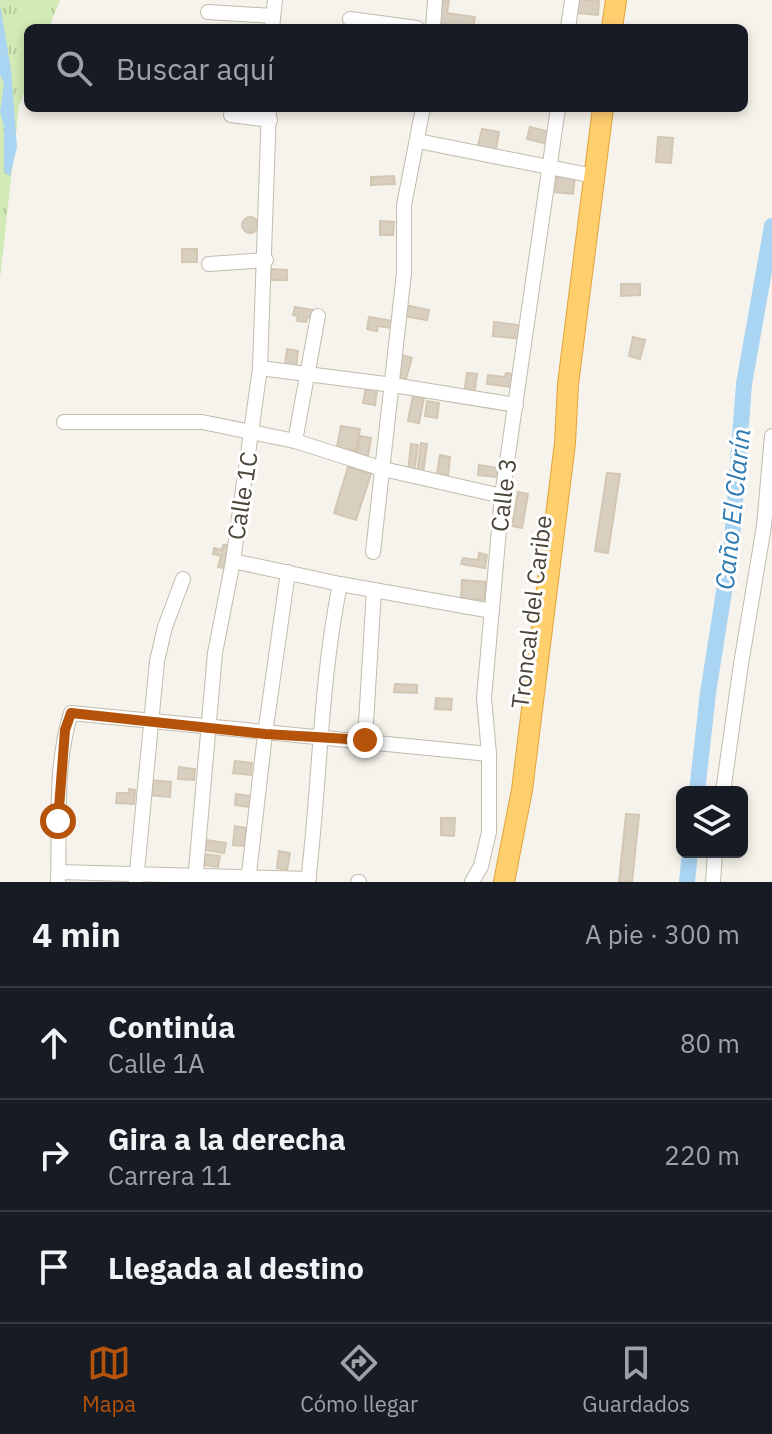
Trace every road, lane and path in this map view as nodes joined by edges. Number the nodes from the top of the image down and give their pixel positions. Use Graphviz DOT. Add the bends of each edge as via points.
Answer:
graph roads {
  1 [pos="275,0"];
  2 [pos="435,0"];
  3 [pos="572,0"];
  4 [pos="616,0"];
  5 [pos="208,12"];
  6 [pos="350,19"];
  7 [pos="273,22"];
  8 [pos="387,24"];
  9 [pos="433,24"];
  10 [pos="569,24"];
  11 [pos="613,24"];
  12 [pos="422,112"];
  13 [pos="558,112"];
  14 [pos="602,112"];
  15 [pos="270,114"];
  16 [pos="231,115"];
  17 [pos="418,141"];
  18 [pos="552,166"];
  19 [pos="594,176"];
  20 [pos="266,260"];
  21 [pos="209,264"];
  22 [pos="318,316"];
  23 [pos="260,368"];
  24 [pos="308,375"];
  25 [pos="393,385"];
  26 [pos="516,405"];
  27 [pos="64,422"];
  28 [pos="252,433"];
  29 [pos="772,436"];
  30 [pos="295,441"];
  31 [pos="383,469"];
  32 [pos="502,496"];
  33 [pos="373,552"];
  34 [pos="233,561"];
  35 [pos="288,572"];
  36 [pos="183,579"];
  37 [pos="340,584"];
  38 [pos="374,590"];
  39 [pos="492,611"];
  40 [pos="150,722"];
  41 [pos="207,728"];
  42 [pos="265,734"];
  43 [pos="319,738"];
  44 [pos="365,740"];
  45 [pos="489,754"];
  46 [pos="724,786"];
  47 [pos="715,858"];
  48 [pos="58,877"];
  49 [pos="137,877"];
  50 [pos="196,878"];
  51 [pos="249,879"];
  52 [pos="308,880"];
  53 [pos="472,882"];
  54 [pos="504,882"];
  55 [pos="713,882"];
  1 -- 7 [label="street"];
  2 -- 9 [label="street"];
  3 -- 10 [label="street"];
  4 -- 11 [label="highway"];
  5 -- 7 [label="street"];
  6 -- 8 [label="street"];
  12 -- 17 [label="street"];
  13 -- 18 [label="street, Calle 3"];
  14 -- 19 [label="highway, Troncal del Caribe"];
  15 -- 16 [label="street"];
  15 -- 20 [label="street, Calle 1C"];
  17 -- 18 [label="street"];
  17 -- 25 [label="street" via="404,205 404,273"];
  18 -- 19 [label="street"];
  18 -- 26 [label="street, Calle 3"];
  19 -- 54 [label="highway, Troncal del Caribe" via="568,384 551,457"];
  20 -- 21 [label="street"];
  20 -- 23 [label="street, Calle 1C"];
  22 -- 24 [label="street"];
  23 -- 24 [label="street"];
  23 -- 28 [label="street, Calle 1C"];
  24 -- 25 [label="street"];
  24 -- 30 [label="street"];
  25 -- 26 [label="street"];
  25 -- 31 [label="street"];
  26 -- 32 [label="street, Calle 3"];
  27 -- 28 [label="street" via="193,421"];
  28 -- 30 [label="street"];
  28 -- 34 [label="street, Calle 1C"];
  29 -- 46 [label="street" via="764,526"];
  30 -- 31 [label="street"];
  31 -- 32 [label="street"];
  31 -- 33 [label="street"];
  32 -- 39 [label="street, Calle 3"];
  34 -- 35 [label="street"];
  34 -- 41 [label="street, Calle 1C"];
  35 -- 37 [label="street"];
  35 -- 42 [label="street"];
  36 -- 40 [label="street" via="157,661"];
  37 -- 38 [label="street"];
  37 -- 43 [label="street"];
  38 -- 39 [label="street"];
  38 -- 44 [label="street"];
  39 -- 45 [label="street, Calle 3" via="484,698"];
  40 -- 41 [label="street"];
  40 -- 48 [label="street" via="71,713 59,792"];
  40 -- 49 [label="street"];
  41 -- 42 [label="street"];
  41 -- 50 [label="street, Calle 1C"];
  42 -- 43 [label="street"];
  42 -- 51 [label="street"];
  43 -- 44 [label="street"];
  43 -- 52 [label="street"];
  44 -- 45 [label="street"];
  45 -- 53 [label="street, Calle 3" via="489,832"];
  47 -- 55 [label="street"];
  48 -- 49 [label="street"];
  49 -- 50 [label="street"];
  50 -- 51 [label="street"];
  51 -- 52 [label="street"];
}
